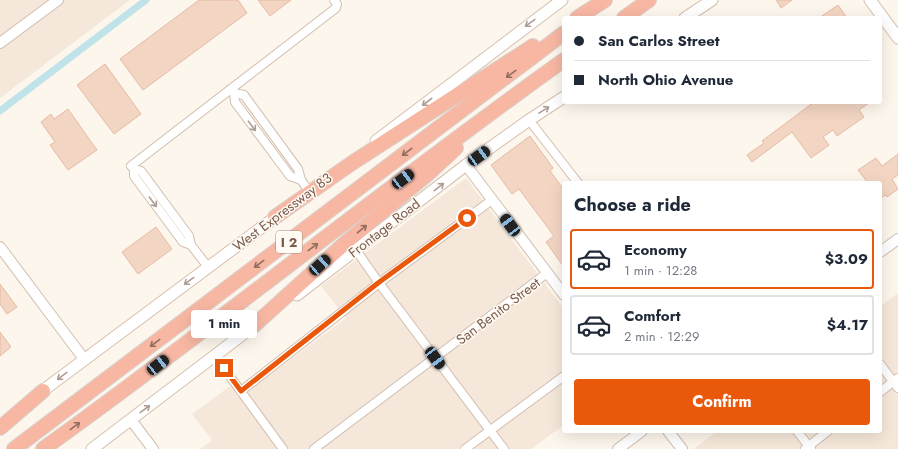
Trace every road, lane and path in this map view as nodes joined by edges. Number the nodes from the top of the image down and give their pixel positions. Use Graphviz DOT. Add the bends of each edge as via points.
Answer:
graph roads {
  1 [pos="58,0"];
  2 [pos="334,0"];
  3 [pos="562,0"];
  4 [pos="605,0"];
  5 [pos="612,0"];
  6 [pos="649,0"];
  7 [pos="712,0"];
  8 [pos="870,0"];
  9 [pos="580,16"];
  10 [pos="588,16"];
  11 [pos="627,16"];
  12 [pos="688,16"];
  13 [pos="882,16"];
  14 [pos="882,16"];
  15 [pos="562,27"];
  16 [pos="562,35"];
  17 [pos="898,38"];
  18 [pos="0,43"];
  19 [pos="562,61"];
  20 [pos="233,91"];
  21 [pos="515,95"];
  22 [pos="562,98"];
  23 [pos="529,120"];
  24 [pos="466,165"];
  25 [pos="576,181"];
  26 [pos="309,191"];
  27 [pos="492,200"];
  28 [pos="275,217"];
  29 [pos="898,239"];
  30 [pos="0,247"];
  31 [pos="356,250"];
  32 [pos="882,251"];
  33 [pos="208,267"];
  34 [pos="547,273"];
  35 [pos="378,283"];
  36 [pos="562,293"];
  37 [pos="249,330"];
  38 [pos="215,356"];
  39 [pos="435,358"];
  40 [pos="84,359"];
  41 [pos="882,366"];
  42 [pos="562,377"];
  43 [pos="896,383"];
  44 [pos="43,391"];
  45 [pos="241,391"];
  46 [pos="882,391"];
  47 [pos="131,420"];
  48 [pos="0,422"];
  49 [pos="0,428"];
  50 [pos="490,431"];
  51 [pos="639,433"];
  52 [pos="670,433"];
  53 [pos="798,433"];
  54 [pos="826,433"];
  55 [pos="808,448"];
  56 [pos="14,449"];
  57 [pos="43,449"];
  58 [pos="92,449"];
  59 [pos="153,449"];
  60 [pos="283,449"];
  61 [pos="314,449"];
  62 [pos="465,449"];
  63 [pos="504,449"];
  64 [pos="618,449"];
  65 [pos="682,449"];
  1 -- 18 [label="street"];
  2 -- 20 [label="street" via="336,8"];
  3 -- 26 [label="main road, West Expressway 83, one-way"];
  4 -- 9 [label="highway"];
  5 -- 10 [label="highway"];
  6 -- 11 [label="highway"];
  7 -- 12 [label="main road"];
  8 -- 14 [label="main road"];
  13 -- 17 [label="main road"];
  15 -- 28 [label="highway" via="352,163"];
  16 -- 56 [label="highway, I 2, one-way"];
  19 -- 21 [label="highway, I 2"];
  20 -- 26 [label="street" via="244,95 298,169 301,180"];
  20 -- 33 [label="street" via="131,166 141,171 189,236 191,245"];
  37 -- 21 [label="highway, one-way"];
  57 -- 21 [label="highway, I 2, one-way" via="122,393"];
  23 -- 22 [label="main road, Frontage Road, one-way"];
  23 -- 24 [label="main road, Frontage Road"];
  23 -- 25 [label="street"];
  24 -- 27 [label="street"];
  31 -- 24 [label="main road, Frontage Road, one-way"];
  26 -- 28 [label="main road, West Expressway 83"];
  27 -- 34 [label="street"];
  27 -- 35 [label="street"];
  28 -- 33 [label="main road, West Expressway 83"];
  29 -- 32 [label="street"];
  30 -- 40 [label="street"];
  31 -- 35 [label="street"];
  31 -- 37 [label="main road, Frontage Road"];
  33 -- 40 [label="main road, West Expressway 83, one-way"];
  34 -- 36 [label="street"];
  34 -- 39 [label="street, San Benito Street"];
  35 -- 39 [label="street"];
  35 -- 45 [label="street"];
  37 -- 38 [label="main road, Frontage Road"];
  38 -- 45 [label="street"];
  47 -- 38 [label="main road, Frontage Road, one-way"];
  39 -- 50 [label="street"];
  39 -- 61 [label="street, San Benito Street"];
  40 -- 44 [label="main road, West Expressway 83, one-way"];
  41 -- 43 [label="street"];
  42 -- 50 [label="street"];
  43 -- 46 [label="street"];
  44 -- 48 [label="main road, West Expressway 83"];
  44 -- 49 [label="highway"];
  45 -- 60 [label="street"];
  47 -- 58 [label="main road, Frontage Road"];
  47 -- 59 [label="street"];
  50 -- 62 [label="street"];
  50 -- 63 [label="street"];
  51 -- 64 [label="street"];
  52 -- 65 [label="street"];
  53 -- 55 [label="street"];
  54 -- 55 [label="street"];
}
